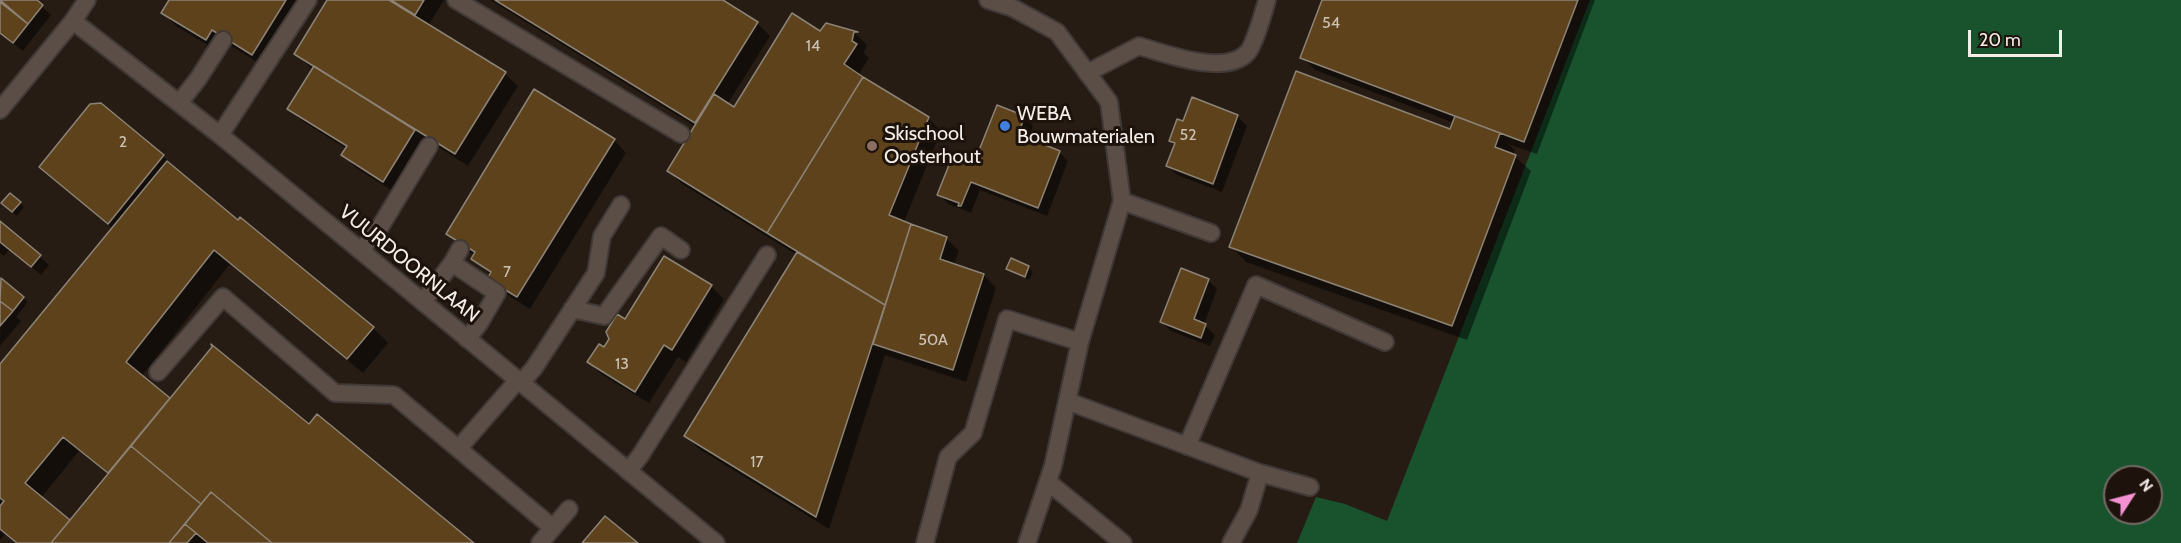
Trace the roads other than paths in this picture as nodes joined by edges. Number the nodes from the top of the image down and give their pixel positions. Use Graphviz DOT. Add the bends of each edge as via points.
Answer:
graph roads {
  1 [pos="87,0"];
  2 [pos="308,0"];
  3 [pos="456,0"];
  4 [pos="988,0"];
  5 [pos="1268,0"];
  6 [pos="73,21"];
  7 [pos="223,40"];
  8 [pos="1087,73"];
  9 [pos="179,103"];
  10 [pos="0,110"];
  11 [pos="681,134"];
  12 [pos="220,135"];
  13 [pos="429,146"];
  14 [pos="1122,201"];
  15 [pos="621,205"];
  16 [pos="1210,233"];
  17 [pos="361,250"];
  18 [pos="681,250"];
  19 [pos="767,255"];
  20 [pos="423,302"];
  21 [pos="572,309"];
  22 [pos="467,339"];
  23 [pos="1080,342"];
  24 [pos="1385,342"];
  25 [pos="158,372"];
  26 [pos="519,382"];
  27 [pos="1067,401"];
  28 [pos="1187,446"];
  29 [pos="458,449"];
  30 [pos="628,471"];
  31 [pos="1260,473"];
  32 [pos="1048,482"];
  33 [pos="1310,487"];
  34 [pos="569,509"];
  35 [pos="553,528"];
  36 [pos="540,543"];
  37 [pos="716,543"];
  38 [pos="925,543"];
  39 [pos="1027,543"];
  40 [pos="1123,543"];
  41 [pos="1232,543"];
  1 -- 6 [label="street"];
  2 -- 12 [label="street"];
  3 -- 11 [label="street"];
  4 -- 8 [label="street" via="1057,32"];
  5 -- 8 [label="street" via="1249,52 1236,60 1205,64 1139,46"];
  6 -- 9 [label="street, VUURDOORNLAAN"];
  6 -- 10 [label="street"];
  7 -- 9 [label="street"];
  8 -- 14 [label="street" via="1109,102"];
  9 -- 12 [label="street, VUURDOORNLAAN"];
  12 -- 17 [label="street, VUURDOORNLAAN"];
  13 -- 17 [label="street" via="380,227"];
  14 -- 16 [label="street"];
  14 -- 23 [label="street"];
  15 -- 21 [label="street" via="602,236 596,273"];
  17 -- 20 [label="street, VUURDOORNLAAN"];
  18 -- 21 [label="street" via="661,236 604,316"];
  19 -- 30 [label="street"];
  20 -- 22 [label="street, VUURDOORNLAAN"];
  20 -- 22 [label="street" via="456,256 497,293"];
  21 -- 26 [label="street" via="534,368"];
  22 -- 26 [label="street, VUURDOORNLAAN"];
  23 -- 27 [label="street"];
  23 -- 38 [label="street" via="1007,319 973,433 948,457"];
  24 -- 28 [label="street" via="1256,285"];
  25 -- 29 [label="street" via="223,297 335,393 394,395"];
  26 -- 29 [label="street"];
  26 -- 30 [label="street, VUURDOORNLAAN"];
  27 -- 28 [label="street"];
  27 -- 32 [label="street"];
  28 -- 31 [label="street"];
  29 -- 35 [label="street"];
  30 -- 37 [label="street, VUURDOORNLAAN"];
  31 -- 33 [label="street"];
  31 -- 41 [label="street" via="1249,510"];
  32 -- 39 [label="street"];
  32 -- 40 [label="street"];
  34 -- 35 [label="street"];
  35 -- 36 [label="street"];
}
